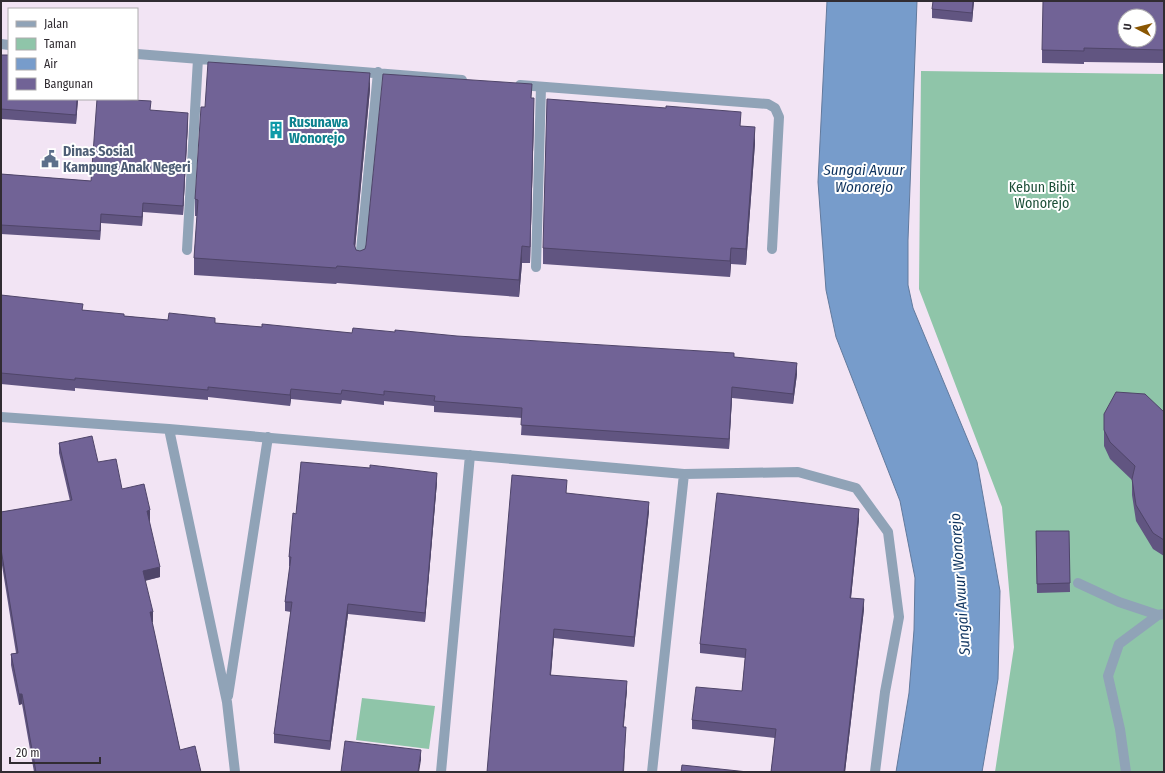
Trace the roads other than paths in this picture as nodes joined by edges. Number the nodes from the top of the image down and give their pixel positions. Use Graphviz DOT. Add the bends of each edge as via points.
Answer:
graph roads {
  1 [pos="138,54"];
  2 [pos="198,59"];
  3 [pos="378,72"];
  4 [pos="471,80"];
  5 [pos="510,84"];
  6 [pos="541,87"];
  7 [pos="772,249"];
  8 [pos="187,250"];
  9 [pos="360,261"];
  10 [pos="536,267"];
  11 [pos="1,417"];
  12 [pos="169,429"];
  13 [pos="268,438"];
  14 [pos="470,455"];
  15 [pos="684,474"];
  16 [pos="1078,583"];
  17 [pos="1161,614"];
  18 [pos="227,702"];
  19 [pos="235,772"];
  20 [pos="441,772"];
  21 [pos="652,772"];
  22 [pos="875,772"];
  23 [pos="1126,772"];
  1 -- 2 [label="street"];
  2 -- 3 [label="street"];
  2 -- 8 [label="street"];
  3 -- 4 [label="street"];
  3 -- 9 [label="street"];
  5 -- 6 [label="street"];
  6 -- 7 [label="street" via="768,104 775,108 779,117"];
  6 -- 10 [label="street"];
  11 -- 12 [label="street"];
  12 -- 13 [label="street"];
  12 -- 18 [label="street"];
  13 -- 14 [label="street"];
  13 -- 18 [label="street"];
  14 -- 15 [label="street"];
  14 -- 20 [label="street"];
  15 -- 21 [label="street"];
  15 -- 22 [label="street" via="798,472 856,488 888,532 898,617"];
  16 -- 17 [label="street" via="1119,602"];
  17 -- 23 [label="street" via="1118,644 1108,676 1120,729"];
  18 -- 19 [label="street"];
}
